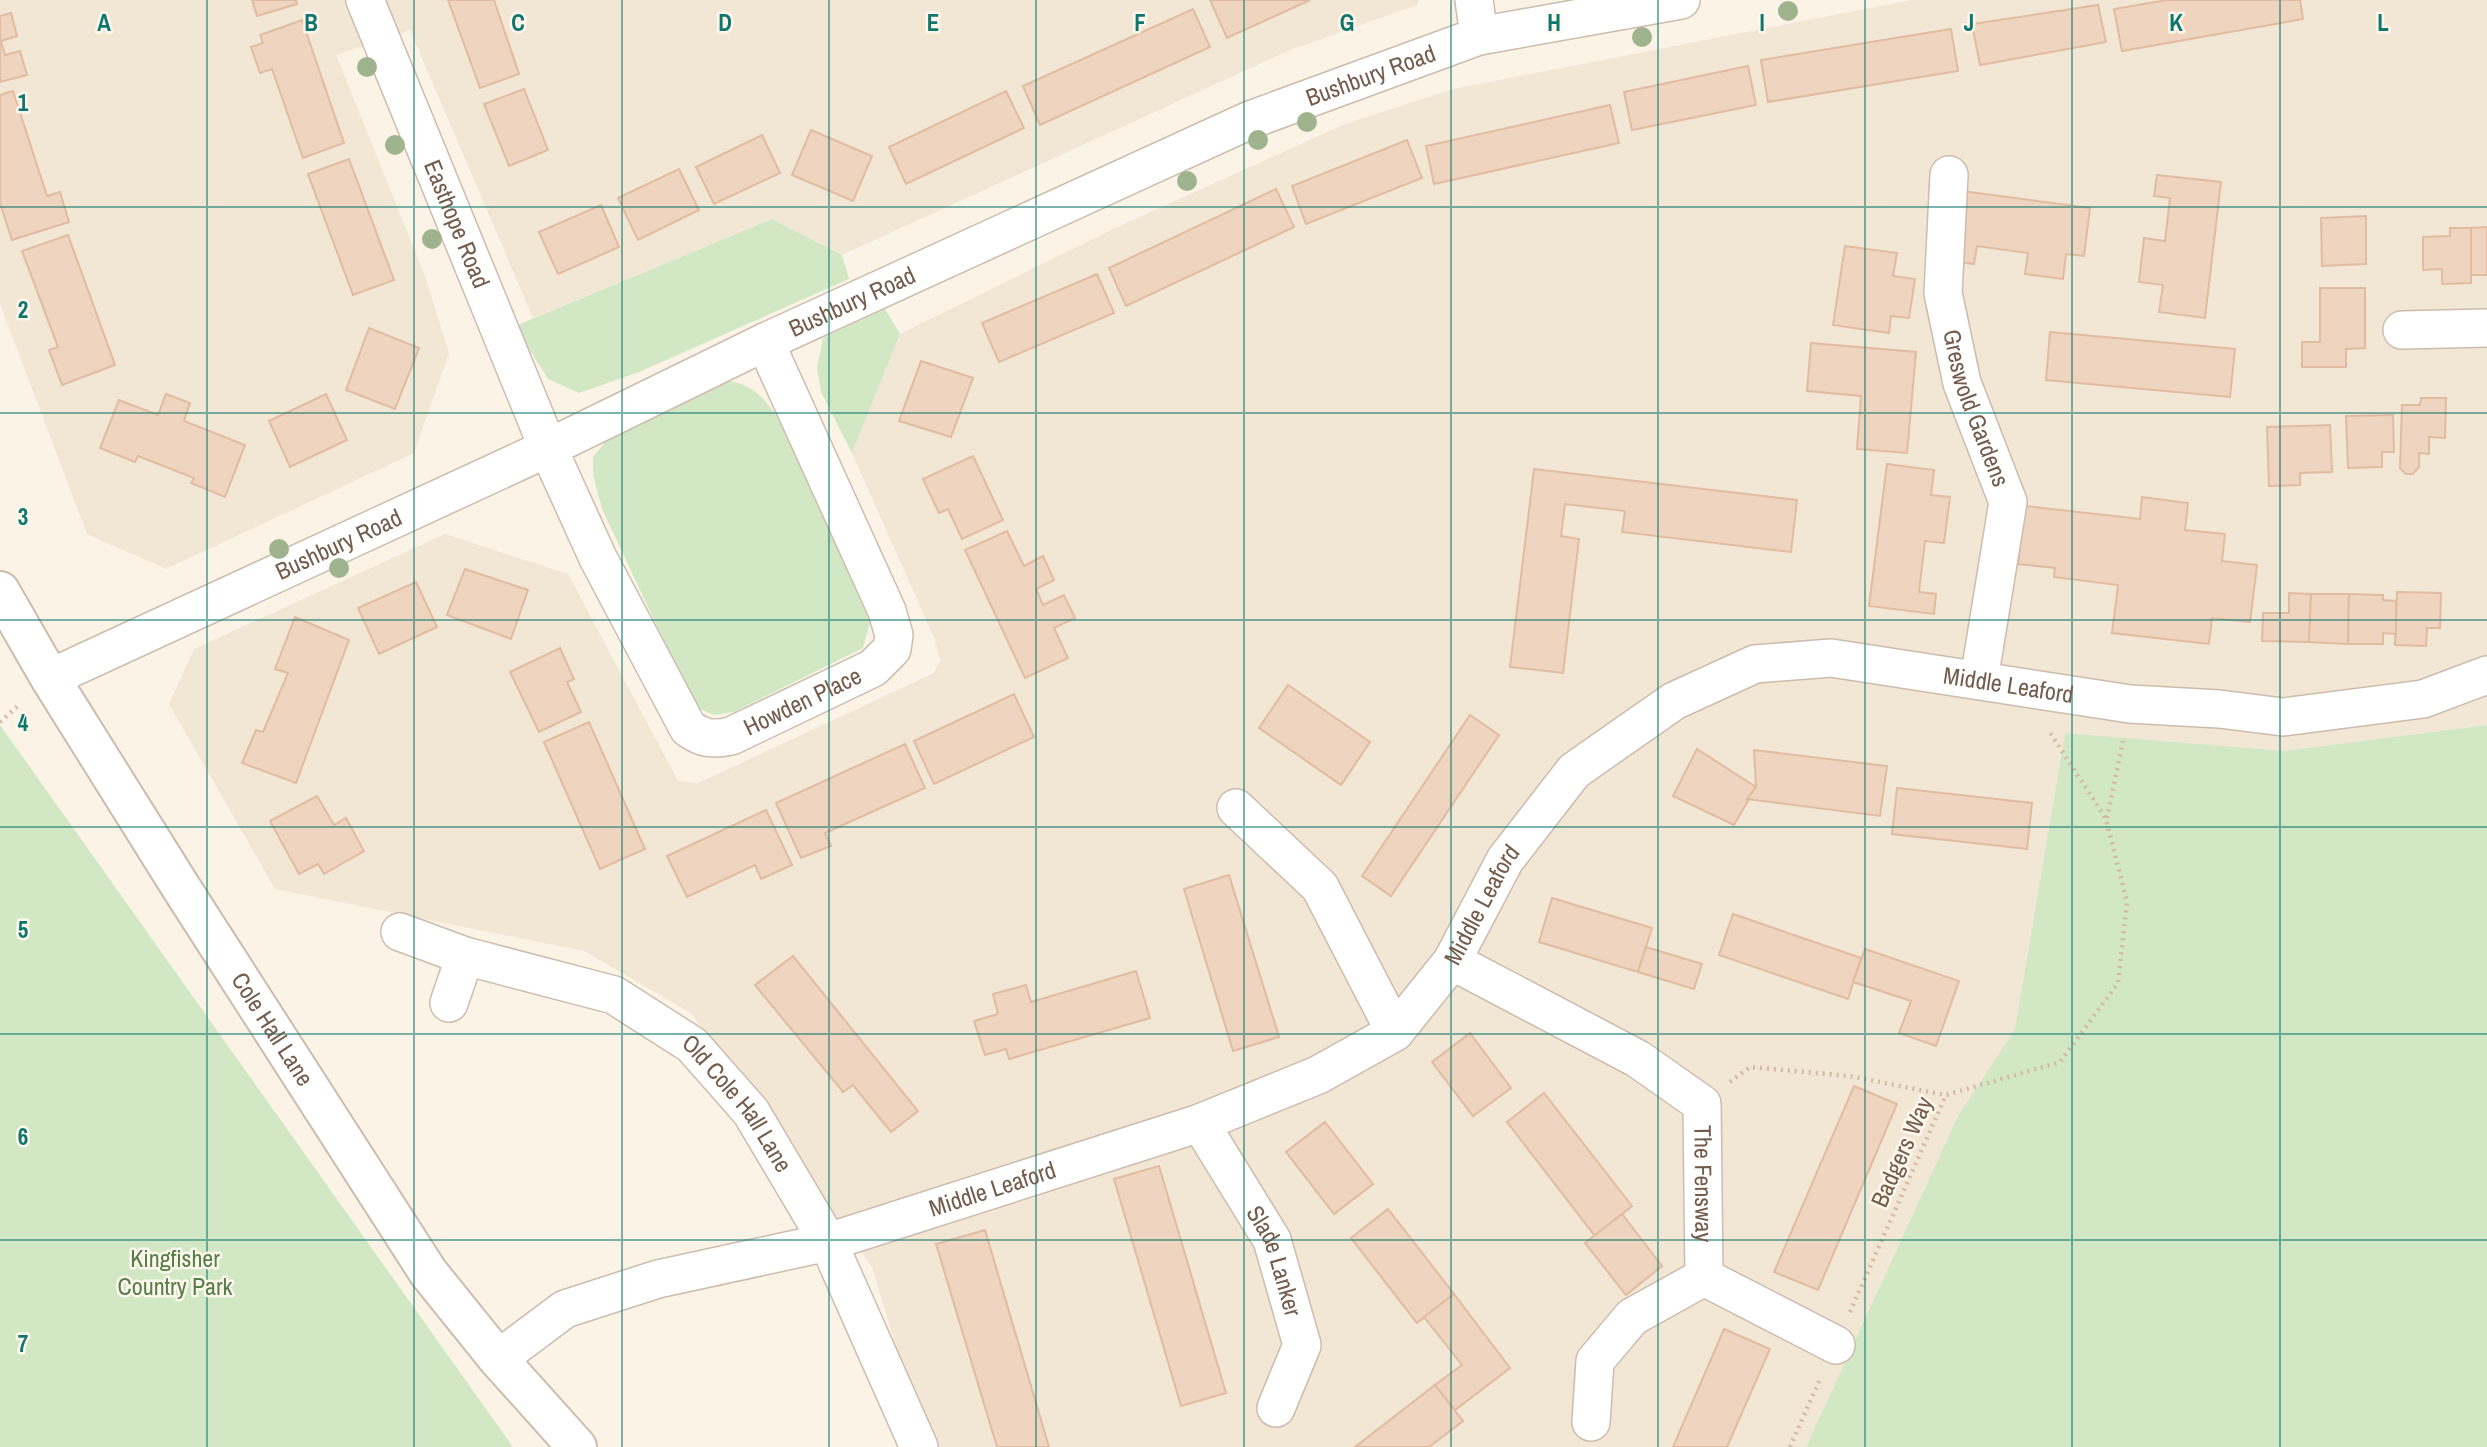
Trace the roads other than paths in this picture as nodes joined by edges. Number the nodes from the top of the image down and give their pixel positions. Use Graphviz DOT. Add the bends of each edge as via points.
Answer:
graph roads {
  1 [pos="365,0"];
  2 [pos="1474,0"];
  3 [pos="1681,0"];
  4 [pos="1479,36"];
  5 [pos="1949,175"];
  6 [pos="2487,328"];
  7 [pos="2402,330"];
  8 [pos="765,342"];
  9 [pos="548,448"];
  10 [pos="0,590"];
  11 [pos="2487,675"];
  12 [pos="50,678"];
  13 [pos="1979,680"];
  14 [pos="1236,808"];
  15 [pos="400,932"];
  16 [pos="465,956"];
  17 [pos="1452,961"];
  18 [pos="449,1003"];
  19 [pos="1395,1032"];
  20 [pos="1200,1123"];
  21 [pos="828,1242"];
  22 [pos="1704,1277"];
  23 [pos="1836,1345"];
  24 [pos="498,1359"];
  25 [pos="1276,1408"];
  26 [pos="1591,1422"];
  27 [pos="577,1447"];
  28 [pos="919,1447"];
  1 -- 9 [label="street, Easthope Road"];
  2 -- 4 [label="street"];
  3 -- 4 [label="street, Bushbury Road"];
  4 -- 8 [label="street, Bushbury Road" via="1250,120"];
  5 -- 13 [label="street, Greswold Gardens" via="1943,293 1962,383 2008,502"];
  6 -- 7 [label="street"];
  8 -- 9 [label="street, Bushbury Road"];
  8 -- 9 [label="street, Howden Place" via="887,611 894,635 892,649 873,668 731,736 700,737 679,713 604,570"];
  9 -- 12 [label="street, Bushbury Road"];
  10 -- 12 [label="street, Cole Hall Lane"];
  11 -- 13 [label="street, Middle Leaford" via="2423,699 2283,717 2130,704"];
  12 -- 24 [label="street, Cole Hall Lane" via="428,1272"];
  13 -- 17 [label="street, Middle Leaford" via="1831,658 1755,664 1674,701 1574,771 1505,860"];
  14 -- 19 [label="street" via="1320,887"];
  15 -- 16 [label="street, Old Cole Hall Lane"];
  16 -- 18 [label="street"];
  16 -- 21 [label="street, Old Cole Hall Lane" via="614,995 692,1045 751,1112"];
  17 -- 19 [label="street, Middle Leaford"];
  17 -- 22 [label="street, The Fensway" via="1638,1059 1702,1104"];
  19 -- 20 [label="street, Middle Leaford" via="1318,1075"];
  20 -- 21 [label="street, Middle Leaford"];
  20 -- 25 [label="street, Slade Lanker" via="1272,1240 1302,1345"];
  21 -- 24 [label="street, Middle Leaford" via="658,1279 565,1309"];
  21 -- 28 [label="street, Old Cole Hall Lane"];
  22 -- 23 [label="street, The Fensway"];
  22 -- 26 [label="street" via="1632,1317 1595,1361"];
  24 -- 27 [label="street, Cole Hall Lane"];
}
